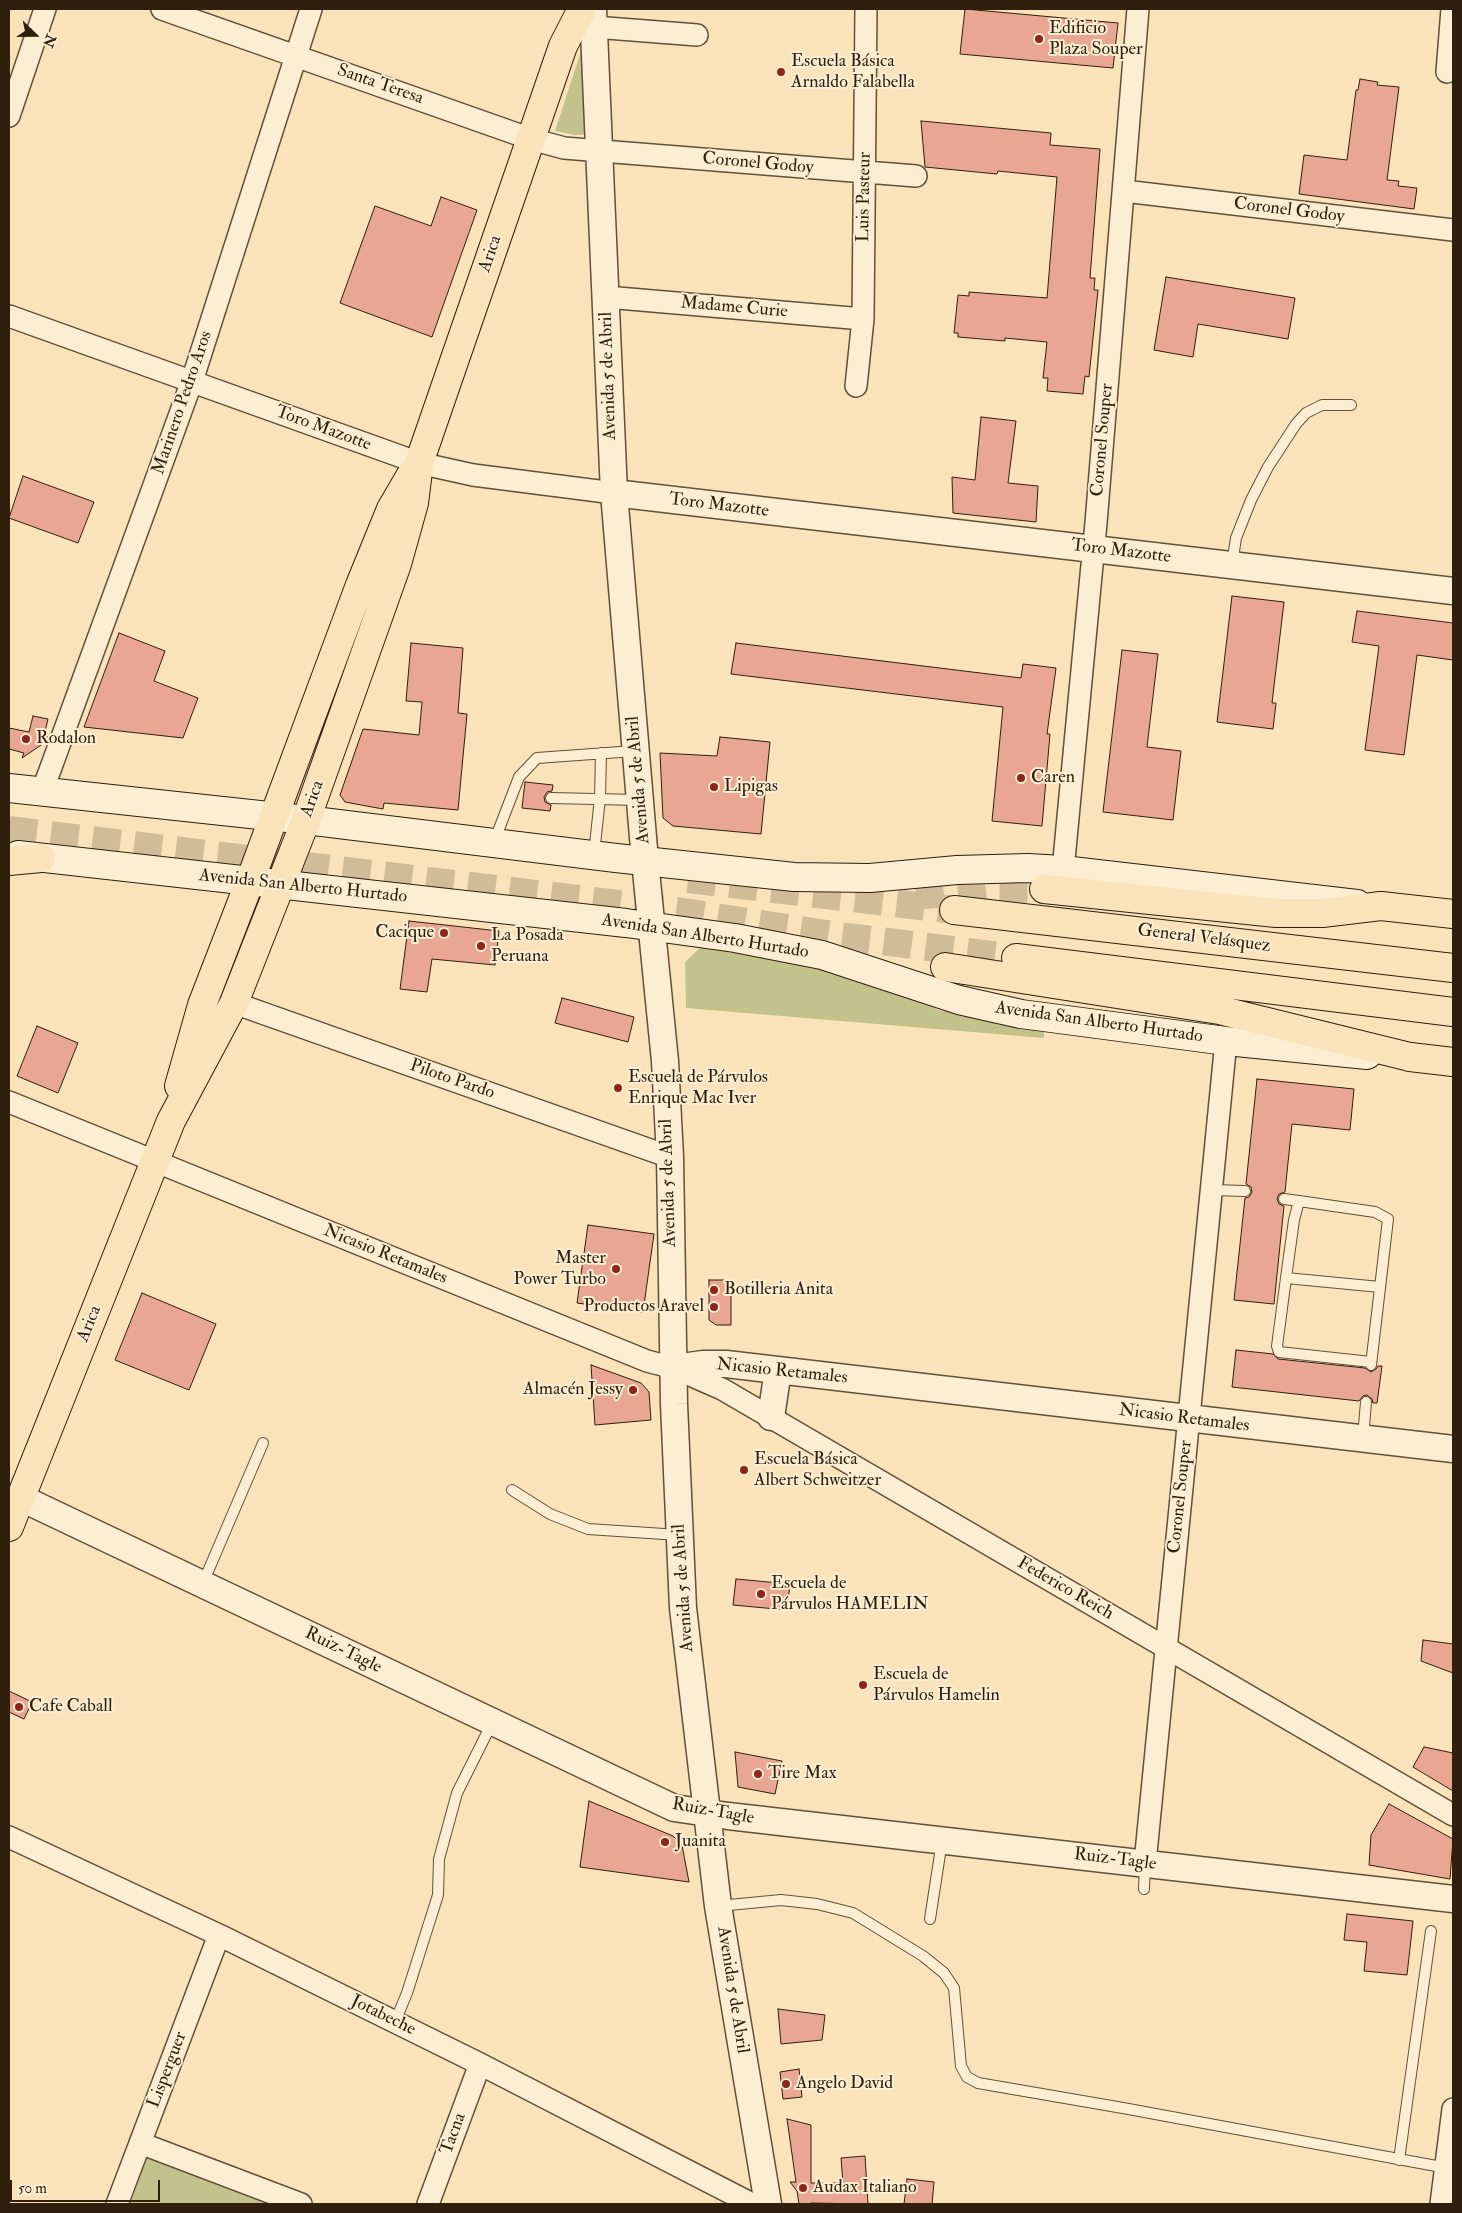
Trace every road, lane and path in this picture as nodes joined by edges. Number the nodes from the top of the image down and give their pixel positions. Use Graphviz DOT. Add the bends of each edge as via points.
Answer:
graph roads {
  1 [pos="45,9"];
  2 [pos="162,9"];
  3 [pos="310,9"];
  4 [pos="564,9"];
  5 [pos="866,9"];
  6 [pos="1138,9"];
  7 [pos="1452,9"];
  8 [pos="590,15"];
  9 [pos="697,35"];
  10 [pos="563,46"];
  11 [pos="296,56"];
  12 [pos="1447,72"];
  13 [pos="9,116"];
  14 [pos="531,139"];
  15 [pos="599,152"];
  16 [pos="866,172"];
  17 [pos="916,176"];
  18 [pos="1124,191"];
  19 [pos="1453,230"];
  20 [pos="606,297"];
  21 [pos="9,316"];
  22 [pos="863,318"];
  23 [pos="192,381"];
  24 [pos="856,386"];
  25 [pos="1351,405"];
  26 [pos="419,463"];
  27 [pos="614,494"];
  28 [pos="1094,548"];
  29 [pos="1232,565"];
  30 [pos="1453,591"];
  31 [pos="636,751"];
  32 [pos="601,753"];
  33 [pos="9,788"];
  34 [pos="42,792"];
  35 [pos="523,798"];
  36 [pos="551,798"];
  37 [pos="600,798"];
  38 [pos="512,800"];
  39 [pos="640,800"];
  40 [pos="274,817"];
  41 [pos="306,820"];
  42 [pos="494,843"];
  43 [pos="9,854"];
  44 [pos="594,855"];
  45 [pos="41,858"];
  46 [pos="9,861"];
  47 [pos="645,861"];
  48 [pos="1063,870"];
  49 [pos="250,880"];
  50 [pos="281,884"];
  51 [pos="1044,889"];
  52 [pos="1381,906"];
  53 [pos="954,910"];
  54 [pos="1453,914"];
  55 [pos="652,926"];
  56 [pos="1016,958"];
  57 [pos="944,967"];
  58 [pos="1453,968"];
  59 [pos="234,1003"];
  60 [pos="1453,1012"];
  61 [pos="1226,1041"];
  62 [pos="1410,1057"];
  63 [pos="1453,1062"];
  64 [pos="9,1102"];
  65 [pos="171,1121"];
  66 [pos="670,1157"];
  67 [pos="156,1162"];
  68 [pos="1212,1190"];
  69 [pos="1245,1192"];
  70 [pos="1284,1199"];
  71 [pos="1299,1201"];
  72 [pos="1286,1278"];
  73 [pos="1380,1287"];
  74 [pos="674,1368"];
  75 [pos="778,1370"];
  76 [pos="1366,1402"];
  77 [pos="771,1418"];
  78 [pos="1189,1420"];
  79 [pos="1363,1439"];
  80 [pos="263,1444"];
  81 [pos="1453,1450"];
  82 [pos="512,1490"];
  83 [pos="15,1495"];
  84 [pos="9,1527"];
  85 [pos="680,1535"];
  86 [pos="203,1584"];
  87 [pos="1166,1648"];
  88 [pos="492,1722"];
  89 [pos="706,1813"];
  90 [pos="1453,1815"];
  91 [pos="9,1837"];
  92 [pos="942,1840"];
  93 [pos="1145,1876"];
  94 [pos="1453,1898"];
  95 [pos="718,1906"];
  96 [pos="930,1919"];
  97 [pos="1431,1931"];
  98 [pos="219,1935"];
  99 [pos="395,2022"];
  100 [pos="480,2064"];
  101 [pos="1453,2109"];
  102 [pos="140,2143"];
  103 [pos="1399,2160"];
  104 [pos="1448,2176"];
  105 [pos="117,2204"];
  106 [pos="301,2204"];
  107 [pos="428,2204"];
  108 [pos="752,2204"];
  109 [pos="768,2204"];
  110 [pos="1442,2204"];
  1 -- 13 [label="street"];
  2 -- 11 [label="street, Santa Teresa"];
  3 -- 11 [label="street, Marinero Pedro Aros"];
  4 -- 10 [label="main road"];
  5 -- 16 [label="street, Luis Pasteur"];
  6 -- 18 [label="street, Coronel Souper"];
  7 -- 12 [label="street"];
  8 -- 9 [label="street"];
  8 -- 10 [label="main road"];
  8 -- 15 [label="street, Avenida 5 de Abril"];
  10 -- 14 [label="main road, Arica"];
  11 -- 14 [label="street, Santa Teresa"];
  11 -- 23 [label="street, Marinero Pedro Aros"];
  14 -- 15 [label="street, Santa Teresa" via="564,148"];
  14 -- 26 [label="main road, Arica"];
  15 -- 16 [label="street, Coronel Godoy"];
  15 -- 20 [label="street, Avenida 5 de Abril"];
  16 -- 17 [label="street, Coronel Godoy"];
  16 -- 22 [label="street, Luis Pasteur"];
  18 -- 19 [label="street, Coronel Godoy"];
  18 -- 28 [label="street, Coronel Souper"];
  20 -- 22 [label="street, Madame Curie"];
  20 -- 27 [label="street, Avenida 5 de Abril"];
  21 -- 23 [label="street, Toro Mazotte"];
  22 -- 24 [label="street, Luis Pasteur"];
  23 -- 26 [label="street, Toro Mazotte"];
  23 -- 34 [label="street, Marinero Pedro Aros"];
  25 -- 29 [label="lane" via="1322,405 1306,413 1296,424 1251,500 1236,538"];
  26 -- 27 [label="street, Toro Mazotte" via="473,475"];
  26 -- 40 [label="main road, Arica" via="383,527"];
  26 -- 41 [label="main road, Arica" via="414,503 397,564"];
  27 -- 28 [label="street, Toro Mazotte"];
  27 -- 31 [label="street, Avenida 5 de Abril"];
  28 -- 29 [label="street, Toro Mazotte"];
  28 -- 48 [label="street, Coronel Souper"];
  29 -- 30 [label="street, Toro Mazotte"];
  31 -- 32 [label="lane"];
  31 -- 39 [label="street, Avenida 5 de Abril"];
  32 -- 37 [label="lane"];
  32 -- 38 [label="lane" via="537,758 520,777"];
  33 -- 34 [label="main road"];
  34 -- 40 [label="main road"];
  35 -- 38 [label="lane"];
  36 -- 37 [label="lane"];
  37 -- 39 [label="lane"];
  37 -- 44 [label="lane"];
  38 -- 42 [label="lane"];
  39 -- 47 [label="street, Avenida 5 de Abril"];
  40 -- 41 [label="main road"];
  40 -- 49 [label="main road, Arica"];
  41 -- 42 [label="main road"];
  41 -- 50 [label="main road, Arica"];
  42 -- 44 [label="main road"];
  43 -- 45 [label="main road, Avenida San Alberto Hurtado"];
  44 -- 47 [label="main road"];
  45 -- 46 [label="main road"];
  45 -- 49 [label="main road, Avenida San Alberto Hurtado"];
  47 -- 48 [label="main road" via="737,872 832,878 988,868"];
  47 -- 55 [label="street, Avenida 5 de Abril"];
  48 -- 52 [label="main road"];
  49 -- 50 [label="main road, Avenida San Alberto Hurtado"];
  49 -- 65 [label="main road, Arica" via="202,1005"];
  50 -- 55 [label="main road, Avenida San Alberto Hurtado"];
  50 -- 59 [label="main road, Arica"];
  51 -- 52 [label="main road" via="1276,913 1322,913"];
  52 -- 54 [label="main road"];
  53 -- 58 [label="main road, General Velásquez"];
  55 -- 61 [label="main road, Avenida San Alberto Hurtado" via="796,949 959,1000 1013,1012"];
  55 -- 66 [label="street, Avenida 5 de Abril"];
  56 -- 60 [label="main road"];
  57 -- 62 [label="main road" via="1219,1010"];
  59 -- 65 [label="main road, Arica"];
  59 -- 66 [label="street, Piloto Pardo"];
  61 -- 62 [label="main road, Avenida San Alberto Hurtado"];
  61 -- 68 [label="street, Coronel Souper"];
  62 -- 63 [label="main road, Avenida San Alberto Hurtado"];
  64 -- 67 [label="street, Nicasio Retamales"];
  65 -- 67 [label="main road, Arica"];
  66 -- 74 [label="street, Avenida 5 de Abril"];
  67 -- 74 [label="street, Nicasio Retamales" via="641,1359"];
  67 -- 83 [label="main road, Arica"];
  68 -- 69 [label="lane"];
  68 -- 78 [label="street, Coronel Souper"];
  70 -- 71 [label="lane"];
  71 -- 72 [label="lane"];
  71 -- 73 [label="lane" via="1375,1212 1388,1219"];
  72 -- 73 [label="lane"];
  72 -- 73 [label="lane" via="1277,1346 1280,1352 1371,1364"];
  74 -- 75 [label="street, Nicasio Retamales" via="713,1364"];
  74 -- 77 [label="street, Federico Reich" via="722,1389"];
  74 -- 85 [label="street, Avenida 5 de Abril"];
  75 -- 77 [label="street"];
  75 -- 78 [label="street, Nicasio Retamales"];
  76 -- 79 [label="lane"];
  77 -- 87 [label="street, Federico Reich"];
  78 -- 79 [label="street, Nicasio Retamales"];
  78 -- 87 [label="street, Coronel Souper"];
  79 -- 81 [label="street, Nicasio Retamales"];
  80 -- 86 [label="lane"];
  82 -- 85 [label="lane" via="550,1514 588,1529"];
  83 -- 84 [label="main road, Arica"];
  83 -- 86 [label="street, Ruiz-Tagle"];
  85 -- 89 [label="street, Avenida 5 de Abril" via="683,1608"];
  86 -- 88 [label="street, Ruiz-Tagle"];
  87 -- 90 [label="street, Federico Reich"];
  87 -- 93 [label="street, Coronel Souper"];
  88 -- 89 [label="street, Ruiz-Tagle" via="674,1808"];
  88 -- 99 [label="lane" via="457,1793 439,1859 438,1896"];
  89 -- 92 [label="street, Ruiz-Tagle"];
  89 -- 95 [label="street, Avenida 5 de Abril"];
  91 -- 98 [label="street, Jotabeche"];
  92 -- 93 [label="street, Ruiz-Tagle"];
  92 -- 96 [label="lane"];
  93 -- 94 [label="street, Ruiz-Tagle"];
  95 -- 103 [label="lane" via="781,1900 817,1904 853,1913 923,1956 944,1973 954,1988 961,2066 967,2077 978,2083"];
  95 -- 109 [label="street, Avenida 5 de Abril"];
  97 -- 103 [label="lane"];
  98 -- 99 [label="street, Jotabeche"];
  98 -- 102 [label="street, Lisperguer"];
  99 -- 100 [label="street, Jotabeche"];
  100 -- 107 [label="street, Tacna"];
  100 -- 108 [label="street, Jotabeche"];
  101 -- 104 [label="street"];
  102 -- 105 [label="street, Lisperguer"];
  102 -- 106 [label="street"];
  103 -- 104 [label="lane"];
  104 -- 110 [label="street"];
}
